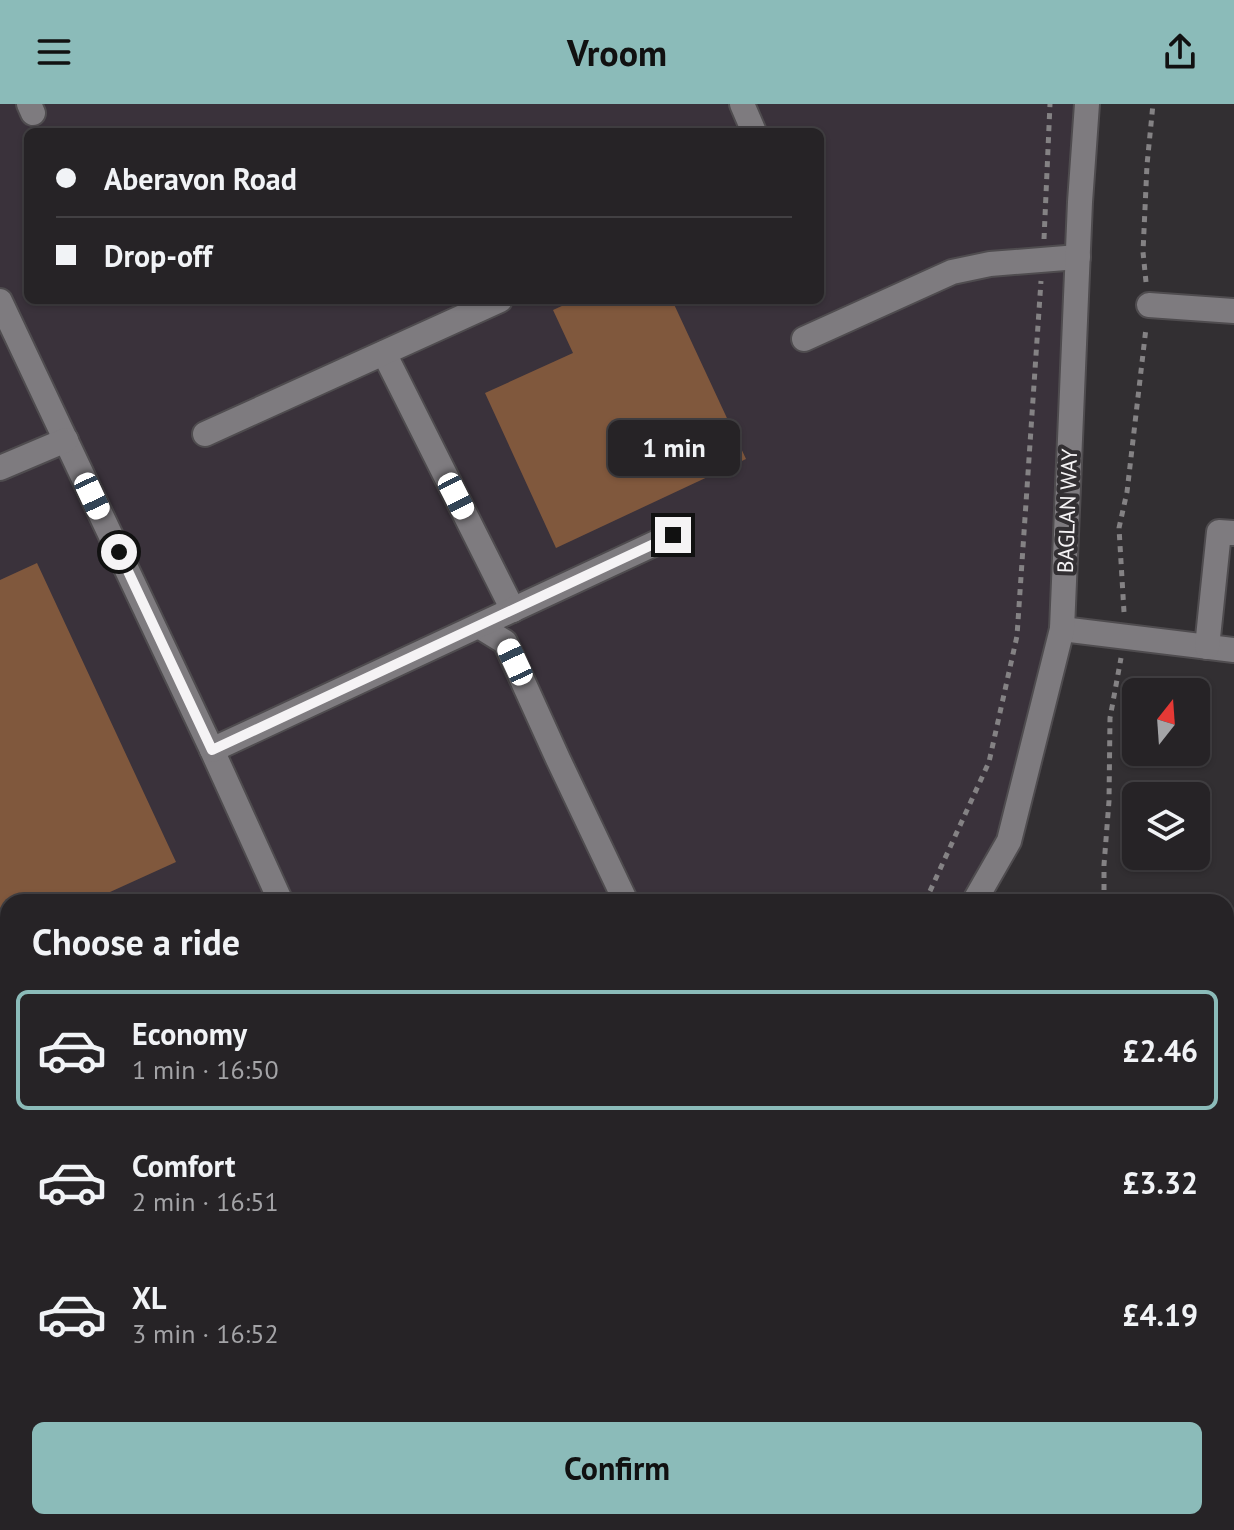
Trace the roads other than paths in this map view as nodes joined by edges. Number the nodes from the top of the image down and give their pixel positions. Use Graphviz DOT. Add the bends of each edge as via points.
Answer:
graph roads {
  1 [pos="742,104"];
  2 [pos="1087,104"];
  3 [pos="752,128"];
  4 [pos="1078,257"];
  5 [pos="0,301"];
  6 [pos="491,304"];
  7 [pos="1149,305"];
  8 [pos="1234,311"];
  9 [pos="804,339"];
  10 [pos="384,353"];
  11 [pos="205,434"];
  12 [pos="66,440"];
  13 [pos="0,468"];
  14 [pos="1234,533"];
  15 [pos="673,535"];
  16 [pos="513,610"];
  17 [pos="479,626"];
  18 [pos="1062,629"];
  19 [pos="1207,647"];
  20 [pos="1234,650"];
  21 [pos="212,750"];
  22 [pos="277,894"];
  23 [pos="622,894"];
  24 [pos="979,894"];
  1 -- 3 [label="street"];
  2 -- 4 [label="street, BAGLAN WAY"];
  4 -- 9 [label="street" via="952,272"];
  4 -- 18 [label="street, BAGLAN WAY"];
  5 -- 12 [label="street"];
  6 -- 10 [label="street"];
  7 -- 8 [label="street"];
  10 -- 11 [label="street"];
  10 -- 16 [label="street"];
  12 -- 13 [label="street"];
  12 -- 21 [label="street"];
  14 -- 19 [label="street" via="1219,532"];
  15 -- 16 [label="street"];
  16 -- 17 [label="street"];
  17 -- 21 [label="street"];
  17 -- 23 [label="street" via="505,642"];
  18 -- 19 [label="street"];
  18 -- 24 [label="street, BAGLAN WAY" via="1009,841"];
  19 -- 20 [label="street"];
  21 -- 22 [label="street"];
}
